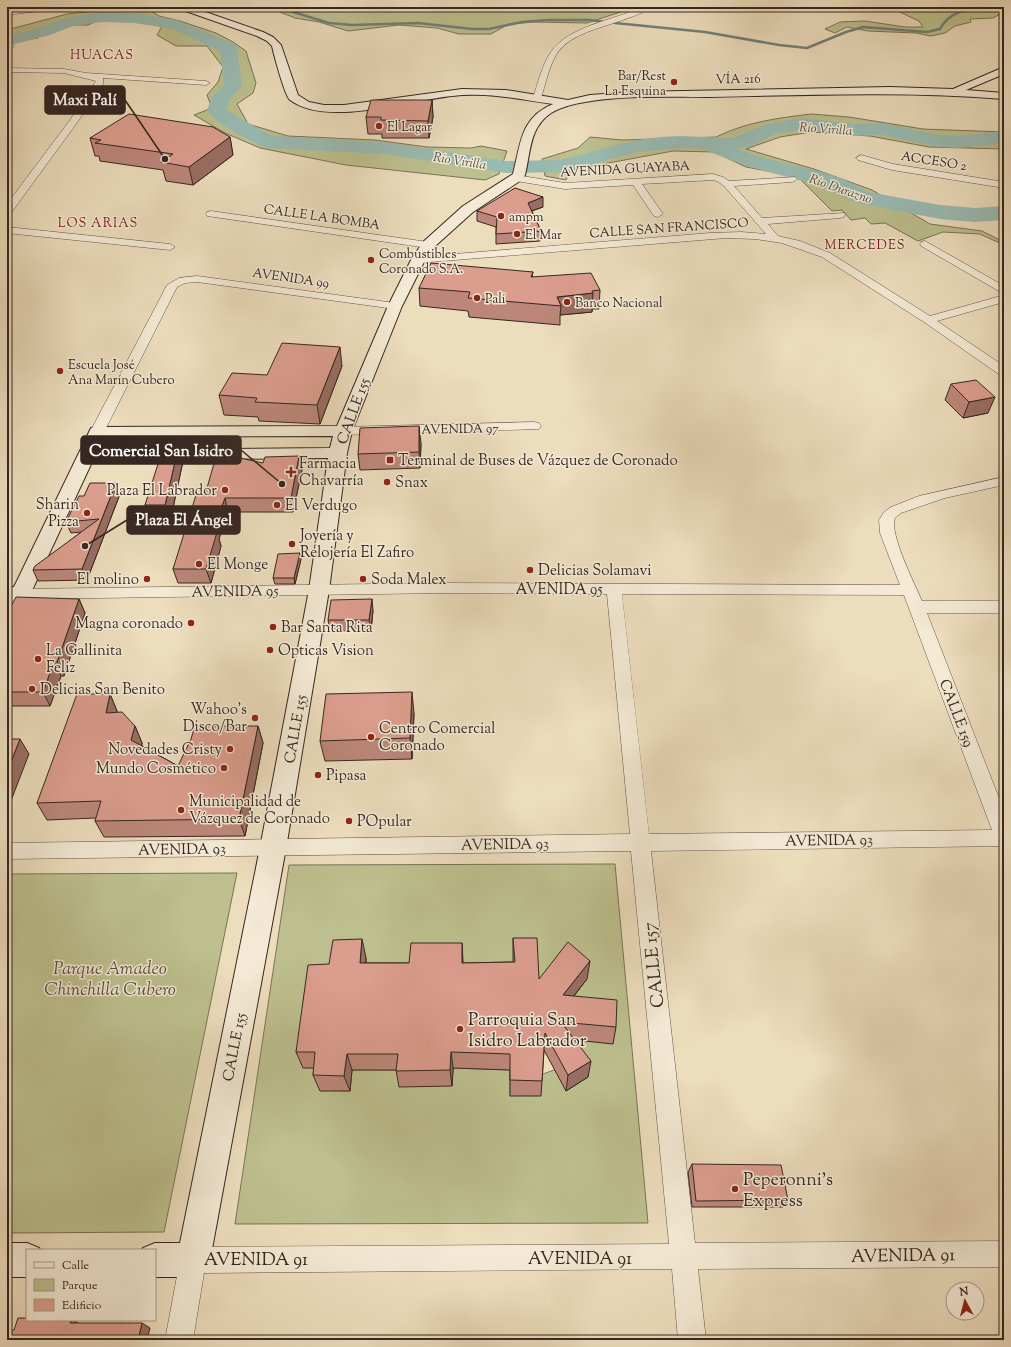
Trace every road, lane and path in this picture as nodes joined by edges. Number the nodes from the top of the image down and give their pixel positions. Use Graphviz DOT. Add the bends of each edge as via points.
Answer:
graph roads {
  1 [pos="55,7"];
  2 [pos="183,7"];
  3 [pos="647,7"];
  4 [pos="7,12"];
  5 [pos="7,70"];
  6 [pos="1004,70"];
  7 [pos="82,74"];
  8 [pos="206,83"];
  9 [pos="954,92"];
  10 [pos="1004,96"];
  11 [pos="537,98"];
  12 [pos="570,103"];
  13 [pos="530,128"];
  14 [pos="861,158"];
  15 [pos="518,177"];
  16 [pos="792,179"];
  17 [pos="636,182"];
  18 [pos="727,184"];
  19 [pos="1004,185"];
  20 [pos="7,211"];
  21 [pos="211,214"];
  22 [pos="658,214"];
  23 [pos="840,215"];
  24 [pos="761,221"];
  25 [pos="7,230"];
  26 [pos="774,237"];
  27 [pos="925,244"];
  28 [pos="428,245"];
  29 [pos="170,247"];
  30 [pos="418,260"];
  31 [pos="1004,291"];
  32 [pos="1004,298"];
  33 [pos="395,306"];
  34 [pos="928,320"];
  35 [pos="1004,372"];
  36 [pos="534,426"];
  37 [pos="343,430"];
  38 [pos="97,432"];
  39 [pos="338,453"];
  40 [pos="86,455"];
  41 [pos="1004,481"];
  42 [pos="614,589"];
  43 [pos="319,590"];
  44 [pos="910,590"];
  45 [pos="14,594"];
  46 [pos="916,607"];
  47 [pos="1004,607"];
  48 [pos="7,624"];
  49 [pos="1004,837"];
  50 [pos="641,842"];
  51 [pos="273,848"];
  52 [pos="7,851"];
  53 [pos="1004,1254"];
  54 [pos="682,1257"];
  55 [pos="7,1260"];
  56 [pos="26,1260"];
  57 [pos="156,1260"];
  58 [pos="193,1260"];
  59 [pos="179,1340"];
  60 [pos="692,1340"];
  1 -- 4 [label="street"];
  2 -- 11 [label="main road" via="270,39 276,45 293,97 311,106 358,108 429,96 472,92 505,93"];
  3 -- 11 [label="street" via="568,38 554,51"];
  5 -- 7 [label="street"];
  6 -- 9 [label="main road"];
  7 -- 8 [label="street"];
  7 -- 20 [label="street" via="100,80 99,84"];
  9 -- 10 [label="main road, VÍA 216"];
  9 -- 12 [label="main road, VÍA 216" via="856,90 662,94 601,97"];
  11 -- 12 [label="main road"];
  11 -- 13 [label="main road"];
  12 -- 13 [label="main road, VÍA 216" via="542,115"];
  13 -- 15 [label="main road"];
  14 -- 19 [label="street, ACCESO 2" via="892,167"];
  15 -- 17 [label="street, AVENIDA GUAYABA" via="565,186"];
  15 -- 28 [label="main road, CALLE 155" via="468,209"];
  16 -- 18 [label="street"];
  17 -- 18 [label="street, AVENIDA GUAYABA" via="713,177"];
  17 -- 22 [label="street"];
  18 -- 24 [label="street"];
  21 -- 28 [label="street, CALLE LA BOMBA"];
  23 -- 24 [label="street"];
  24 -- 26 [label="street"];
  25 -- 29 [label="street"];
  26 -- 30 [label="street, CALLE SAN FRANCISCO" via="710,236"];
  26 -- 34 [label="street, CALLE SAN FRANCISCO" via="826,255"];
  27 -- 31 [label="street"];
  28 -- 30 [label="main road, CALLE 155"];
  30 -- 33 [label="main road, CALLE 155"];
  32 -- 34 [label="street"];
  33 -- 37 [label="main road, CALLE 155"];
  33 -- 38 [label="street, AVENIDA 99" via="196,279 173,284"];
  34 -- 35 [label="street, CALLE SAN FRANCISCO"];
  36 -- 37 [label="street, AVENIDA 97"];
  37 -- 38 [label="main road, AVENIDA 97"];
  37 -- 39 [label="main road, CALLE 155"];
  38 -- 40 [label="main road"];
  39 -- 40 [label="main road"];
  39 -- 43 [label="main road, CALLE 155"];
  40 -- 45 [label="main road"];
  41 -- 44 [label="street" via="925,499 888,515 888,538"];
  42 -- 43 [label="street, AVENIDA 95"];
  42 -- 44 [label="street, AVENIDA 95"];
  42 -- 50 [label="street, CALLE 157"];
  43 -- 45 [label="street, AVENIDA 95"];
  43 -- 51 [label="main road, CALLE 155"];
  44 -- 46 [label="street, CALLE 159"];
  45 -- 48 [label="street"];
  46 -- 47 [label="street"];
  46 -- 49 [label="street, CALLE 159"];
  49 -- 50 [label="street, AVENIDA 93"];
  50 -- 51 [label="street, AVENIDA 93"];
  50 -- 54 [label="street, CALLE 157"];
  51 -- 52 [label="street, AVENIDA 93"];
  51 -- 58 [label="main road, CALLE 155"];
  53 -- 54 [label="street, AVENIDA 91"];
  54 -- 58 [label="street, AVENIDA 91"];
  54 -- 60 [label="street, CALLE 157"];
  55 -- 56 [label="main road"];
  57 -- 58 [label="main road, AVENIDA 91"];
  58 -- 59 [label="street, CALLE 155"];
}
